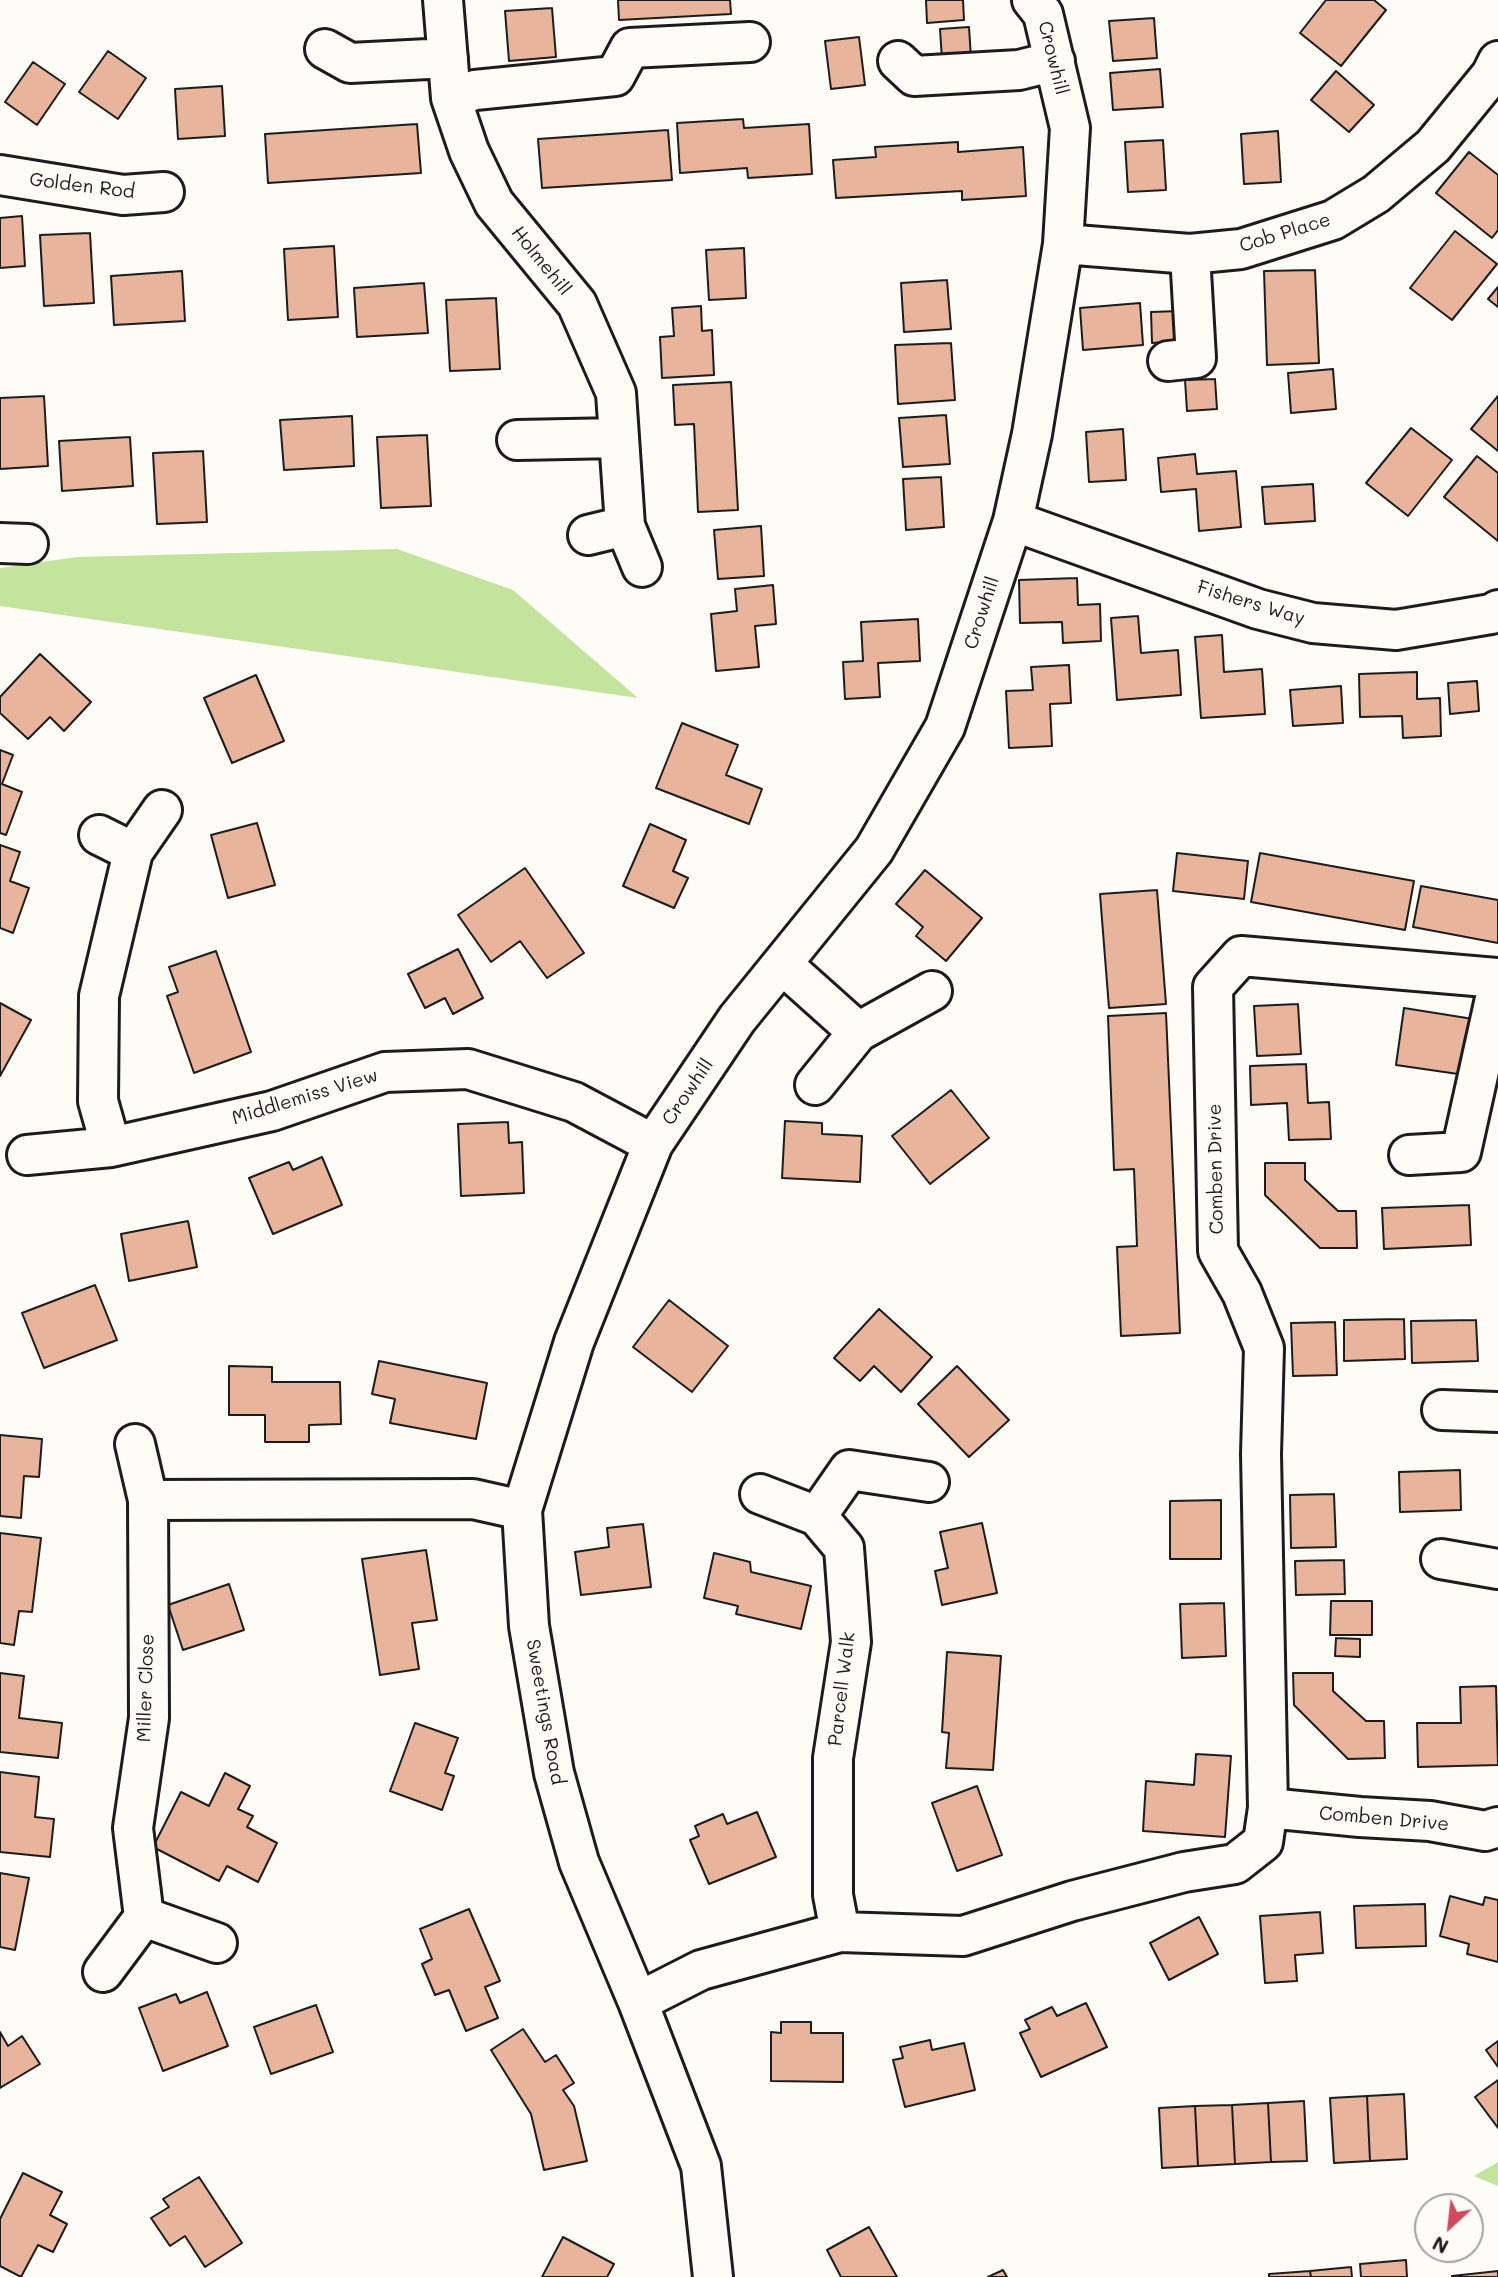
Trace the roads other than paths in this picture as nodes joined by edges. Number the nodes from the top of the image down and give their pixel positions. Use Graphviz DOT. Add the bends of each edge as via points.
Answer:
graph roads {
  1 [pos="443,0"];
  2 [pos="1032,0"];
  3 [pos="750,42"];
  4 [pos="325,49"];
  5 [pos="448,58"];
  6 [pos="898,61"];
  7 [pos="1055,61"];
  8 [pos="1496,72"];
  9 [pos="451,98"];
  10 [pos="0,175"];
  11 [pos="164,192"];
  12 [pos="1063,244"];
  13 [pos="1190,254"];
  14 [pos="1168,361"];
  15 [pos="619,438"];
  16 [pos="517,440"];
  17 [pos="1013,521"];
  18 [pos="625,526"];
  19 [pos="588,535"];
  20 [pos="642,568"];
  21 [pos="1498,610"];
  22 [pos="162,810"];
  23 [pos="99,835"];
  24 [pos="133,852"];
  25 [pos="782,964"];
  26 [pos="1498,978"];
  27 [pos="1498,985"];
  28 [pos="932,991"];
  29 [pos="858,1032"];
  30 [pos="815,1085"];
  31 [pos="653,1144"];
  32 [pos="111,1147"];
  33 [pos="27,1155"];
  34 [pos="1409,1156"];
  35 [pos="1443,1410"];
  36 [pos="1498,1412"];
  37 [pos="135,1444"];
  38 [pos="929,1482"];
  39 [pos="760,1494"];
  40 [pos="148,1500"];
  41 [pos="522,1510"];
  42 [pos="817,1516"];
  43 [pos="1441,1559"];
  44 [pos="1498,1569"];
  45 [pos="1268,1808"];
  46 [pos="1498,1827"];
  47 [pos="144,1917"];
  48 [pos="840,1932"];
  49 [pos="217,1943"];
  50 [pos="103,1972"];
  51 [pos="638,2002"];
  52 [pos="713,2277"];
  1 -- 5 [label="street, Holmehill"];
  2 -- 7 [label="street, Crowhill" via="1043,14"];
  3 -- 9 [label="street" via="630,48 615,76 475,90"];
  4 -- 5 [label="street" via="350,63"];
  5 -- 9 [label="street, Holmehill"];
  6 -- 7 [label="street" via="914,76 1019,70"];
  7 -- 12 [label="street, Crowhill" via="1070,128"];
  8 -- 13 [label="street, Cob Place" via="1433,146 1376,194 1333,220 1241,249"];
  9 -- 15 [label="street, Holmehill" via="494,203 577,304 616,393"];
  10 -- 11 [label="street, Golden Rod" via="123,195"];
  12 -- 13 [label="street, Cob Place"];
  12 -- 17 [label="street, Crowhill"];
  13 -- 14 [label="street" via="1196,358"];
  15 -- 16 [label="street"];
  15 -- 18 [label="street, Holmehill"];
  17 -- 21 [label="street, Fishers Way" via="1258,609 1313,623 1396,630"];
  17 -- 25 [label="street, Crowhill" via="945,727 874,850"];
  18 -- 19 [label="street"];
  18 -- 20 [label="street, Holmehill"];
  22 -- 24 [label="street"];
  23 -- 24 [label="street"];
  24 -- 32 [label="street" via="99,996 98,1101"];
  25 -- 29 [label="street"];
  25 -- 31 [label="street, Crowhill" via="737,1019"];
  26 -- 45 [label="street, Comben Drive" via="1241,956 1213,987 1218,1251 1242,1293 1264,1348 1261,1454"];
  27 -- 34 [label="street" via="1461,1152"];
  28 -- 29 [label="street"];
  29 -- 30 [label="street"];
  31 -- 32 [label="street, Middlemiss View" via="574,1102 468,1069 385,1072 272,1111"];
  31 -- 41 [label="street, Sweetings Road" via="574,1342"];
  32 -- 33 [label="street, Middlemiss View"];
  35 -- 36 [label="street"];
  37 -- 40 [label="street, Miller Close"];
  38 -- 42 [label="street" via="849,1470"];
  39 -- 42 [label="street, Parcell Walk"];
  40 -- 41 [label="street" via="473,1499"];
  40 -- 47 [label="street, Miller Close" via="149,1718 133,1828"];
  41 -- 51 [label="street, Sweetings Road" via="529,1626 554,1773 579,1862"];
  42 -- 48 [label="street, Parcell Walk" via="844,1548 851,1642 833,1758 833,1895"];
  43 -- 44 [label="street"];
  45 -- 46 [label="street, Comben Drive" via="1430,1821 1485,1831"];
  45 -- 48 [label="street, Comben Drive" via="1263,1842 1235,1864 1072,1901 963,1936"];
  47 -- 49 [label="street"];
  47 -- 50 [label="street"];
  48 -- 51 [label="street" via="701,1970"];
  51 -- 52 [label="street, Sweetings Road" via="701,2166"];
}
